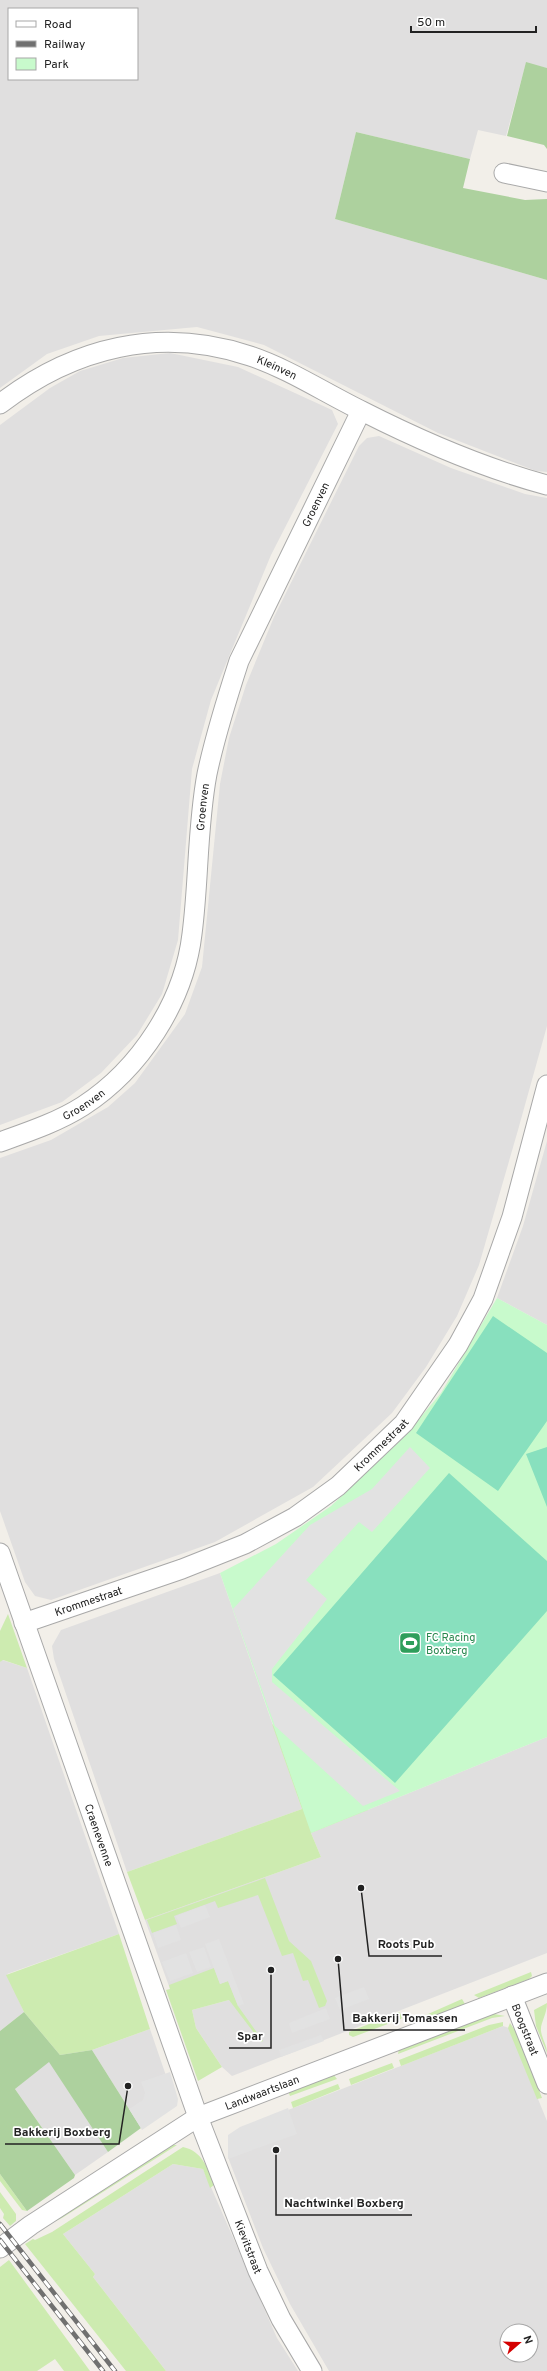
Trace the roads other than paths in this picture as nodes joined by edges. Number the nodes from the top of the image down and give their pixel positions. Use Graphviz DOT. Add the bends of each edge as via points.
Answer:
graph roads {
  1 [pos="504,173"];
  2 [pos="547,182"];
  3 [pos="0,404"];
  4 [pos="361,411"];
  5 [pos="547,485"];
  6 [pos="547,1085"];
  7 [pos="543,1114"];
  8 [pos="0,1142"];
  9 [pos="0,1553"];
  10 [pos="24,1623"];
  11 [pos="547,1983"];
  12 [pos="512,1996"];
  13 [pos="547,2084"];
  14 [pos="198,2117"];
  15 [pos="0,2248"];
  16 [pos="312,2371"];
  1 -- 2 [label="street"];
  3 -- 4 [label="street, Kleinven" via="19,389 63,365 107,349 150,342 192,344 251,356"];
  4 -- 5 [label="street, Kleinven" via="508,475"];
  4 -- 8 [label="street, Groenven" via="240,661 226,700 207,774 197,853 192,935 179,988 156,1032 122,1073 83,1106 38,1129"];
  6 -- 7 [label="street, Krommestraat"];
  7 -- 10 [label="street, Krommestraat" via="512,1217 483,1299 458,1345 427,1392 404,1423 374,1453 338,1486 295,1517 245,1544 182,1569"];
  9 -- 10 [label="street, Craenevenne"];
  10 -- 14 [label="street, Craenevenne"];
  11 -- 12 [label="street, Landwaartslaan"];
  12 -- 13 [label="street, Boogstraat"];
  12 -- 14 [label="street, Landwaartslaan"];
  14 -- 15 [label="street, Landwaartslaan" via="31,2225"];
  14 -- 16 [label="street, Kievitstraat" via="258,2271 281,2318"];
}
